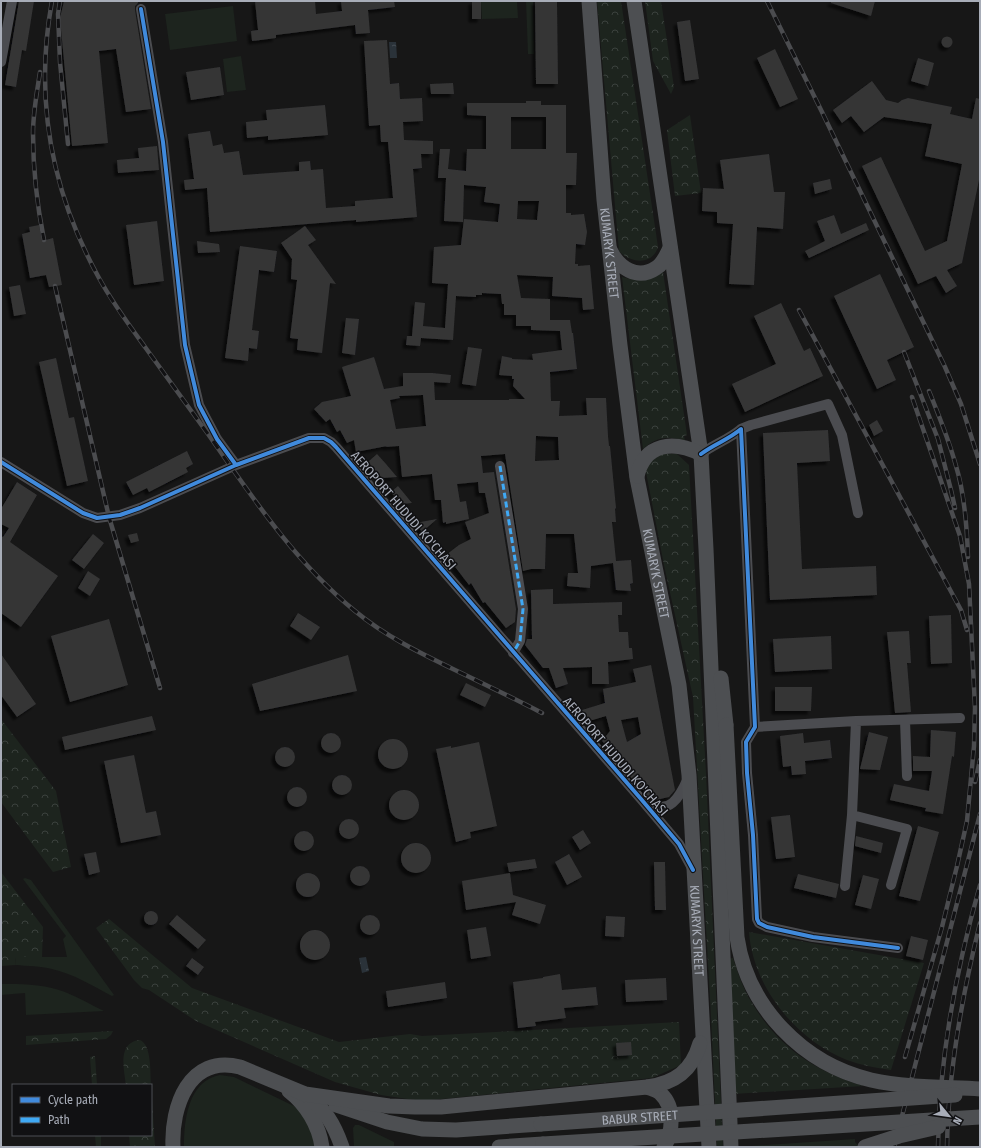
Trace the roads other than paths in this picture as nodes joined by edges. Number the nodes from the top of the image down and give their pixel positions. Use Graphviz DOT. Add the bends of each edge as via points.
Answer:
graph roads {
  1 [pos="12,1"];
  2 [pos="589,1"];
  3 [pos="634,1"];
  4 [pos="141,9"];
  5 [pos="1,62"];
  6 [pos="609,248"];
  7 [pos="670,248"];
  8 [pos="742,429"];
  9 [pos="731,438"];
  10 [pos="743,453"];
  11 [pos="701,454"];
  12 [pos="1,462"];
  13 [pos="236,465"];
  14 [pos="500,466"];
  15 [pos="637,478"];
  16 [pos="858,513"];
  17 [pos="706,549"];
  18 [pos="514,653"];
  19 [pos="960,718"];
  20 [pos="905,720"];
  21 [pos="856,721"];
  22 [pos="755,727"];
  23 [pos="689,775"];
  24 [pos="907,776"];
  25 [pos="641,799"];
  26 [pos="852,815"];
  27 [pos="693,870"];
  28 [pos="891,885"];
  29 [pos="845,886"];
  30 [pos="898,948"];
  31 [pos="702,1031"];
  32 [pos="279,1084"];
  33 [pos="647,1087"];
  34 [pos="980,1089"];
  35 [pos="305,1094"];
  36 [pos="980,1094"];
  37 [pos="980,1117"];
  38 [pos="980,1120"];
  39 [pos="173,1144"];
  40 [pos="322,1147"];
  41 [pos="342,1147"];
  42 [pos="499,1147"];
  43 [pos="664,1147"];
  44 [pos="709,1147"];
  45 [pos="731,1147"];
  46 [pos="865,1147"];
  1 -- 5 [label="street"];
  2 -- 6 [label="main road, KUMARYK STREET"];
  3 -- 7 [label="main road, KUMARYK STREET"];
  4 -- 13 [label="street" via="163,142 185,345 199,405 217,439"];
  6 -- 7 [label="main road" via="621,267 637,273 655,269"];
  6 -- 15 [label="main road, KUMARYK STREET"];
  7 -- 11 [label="main road, KUMARYK STREET"];
  8 -- 9 [label="street"];
  8 -- 10 [label="street"];
  8 -- 16 [label="street" via="751,424 828,404 842,435"];
  9 -- 10 [label="street"];
  9 -- 11 [label="street"];
  10 -- 22 [label="street"];
  11 -- 15 [label="main road" via="688,448 673,446 656,449 643,460"];
  11 -- 17 [label="main road, KUMARYK STREET"];
  12 -- 13 [label="street, AEROPORT HUDUDI KO'CHASI" via="83,513 101,518 140,508"];
  13 -- 18 [label="street, AEROPORT HUDUDI KO'CHASI" via="309,438 322,438 331,442"];
  14 -- 18 [label="street" via="523,609 520,641"];
  15 -- 23 [label="main road, KUMARYK STREET" via="679,685"];
  17 -- 34 [label="main road, bridge" via="726,725 737,937 754,989 765,1007 796,1042 842,1071 895,1084"];
  17 -- 45 [label="main road, KUMARYK STREET"];
  18 -- 25 [label="street, AEROPORT HUDUDI KO'CHASI"];
  19 -- 20 [label="street"];
  20 -- 21 [label="street"];
  20 -- 24 [label="street"];
  21 -- 22 [label="street"];
  21 -- 26 [label="street"];
  22 -- 30 [label="street" via="746,742 759,923 813,938"];
  23 -- 25 [label="street, AEROPORT HUDUDI KO'CHASI" via="680,796 669,806 660,808"];
  23 -- 27 [label="main road, KUMARYK STREET"];
  25 -- 27 [label="street, AEROPORT HUDUDI KO'CHASI" via="679,844"];
  26 -- 28 [label="street" via="907,829"];
  26 -- 29 [label="street"];
  27 -- 31 [label="main road, KUMARYK STREET"];
  31 -- 33 [label="main road" via="698,1052 686,1070 663,1084"];
  31 -- 44 [label="main road, KUMARYK STREET"];
  32 -- 35 [label="main road"];
  32 -- 39 [label="main road" via="232,1065 204,1070 187,1086 180,1099 174,1122"];
  32 -- 40 [label="main road" via="296,1097 306,1109 317,1129"];
  33 -- 35 [label="main road" via="415,1108"];
  33 -- 43 [label="main road" via="661,1094 669,1106 671,1128"];
  35 -- 36 [label="main road, BABUR STREET, bridge" via="378,1120 412,1128 441,1130"];
  35 -- 41 [label="main road" via="331,1120"];
  37 -- 42 [label="main road, BABUR STREET, bridge"];
  38 -- 46 [label="main road, bridge" via="920,1130"];
}
